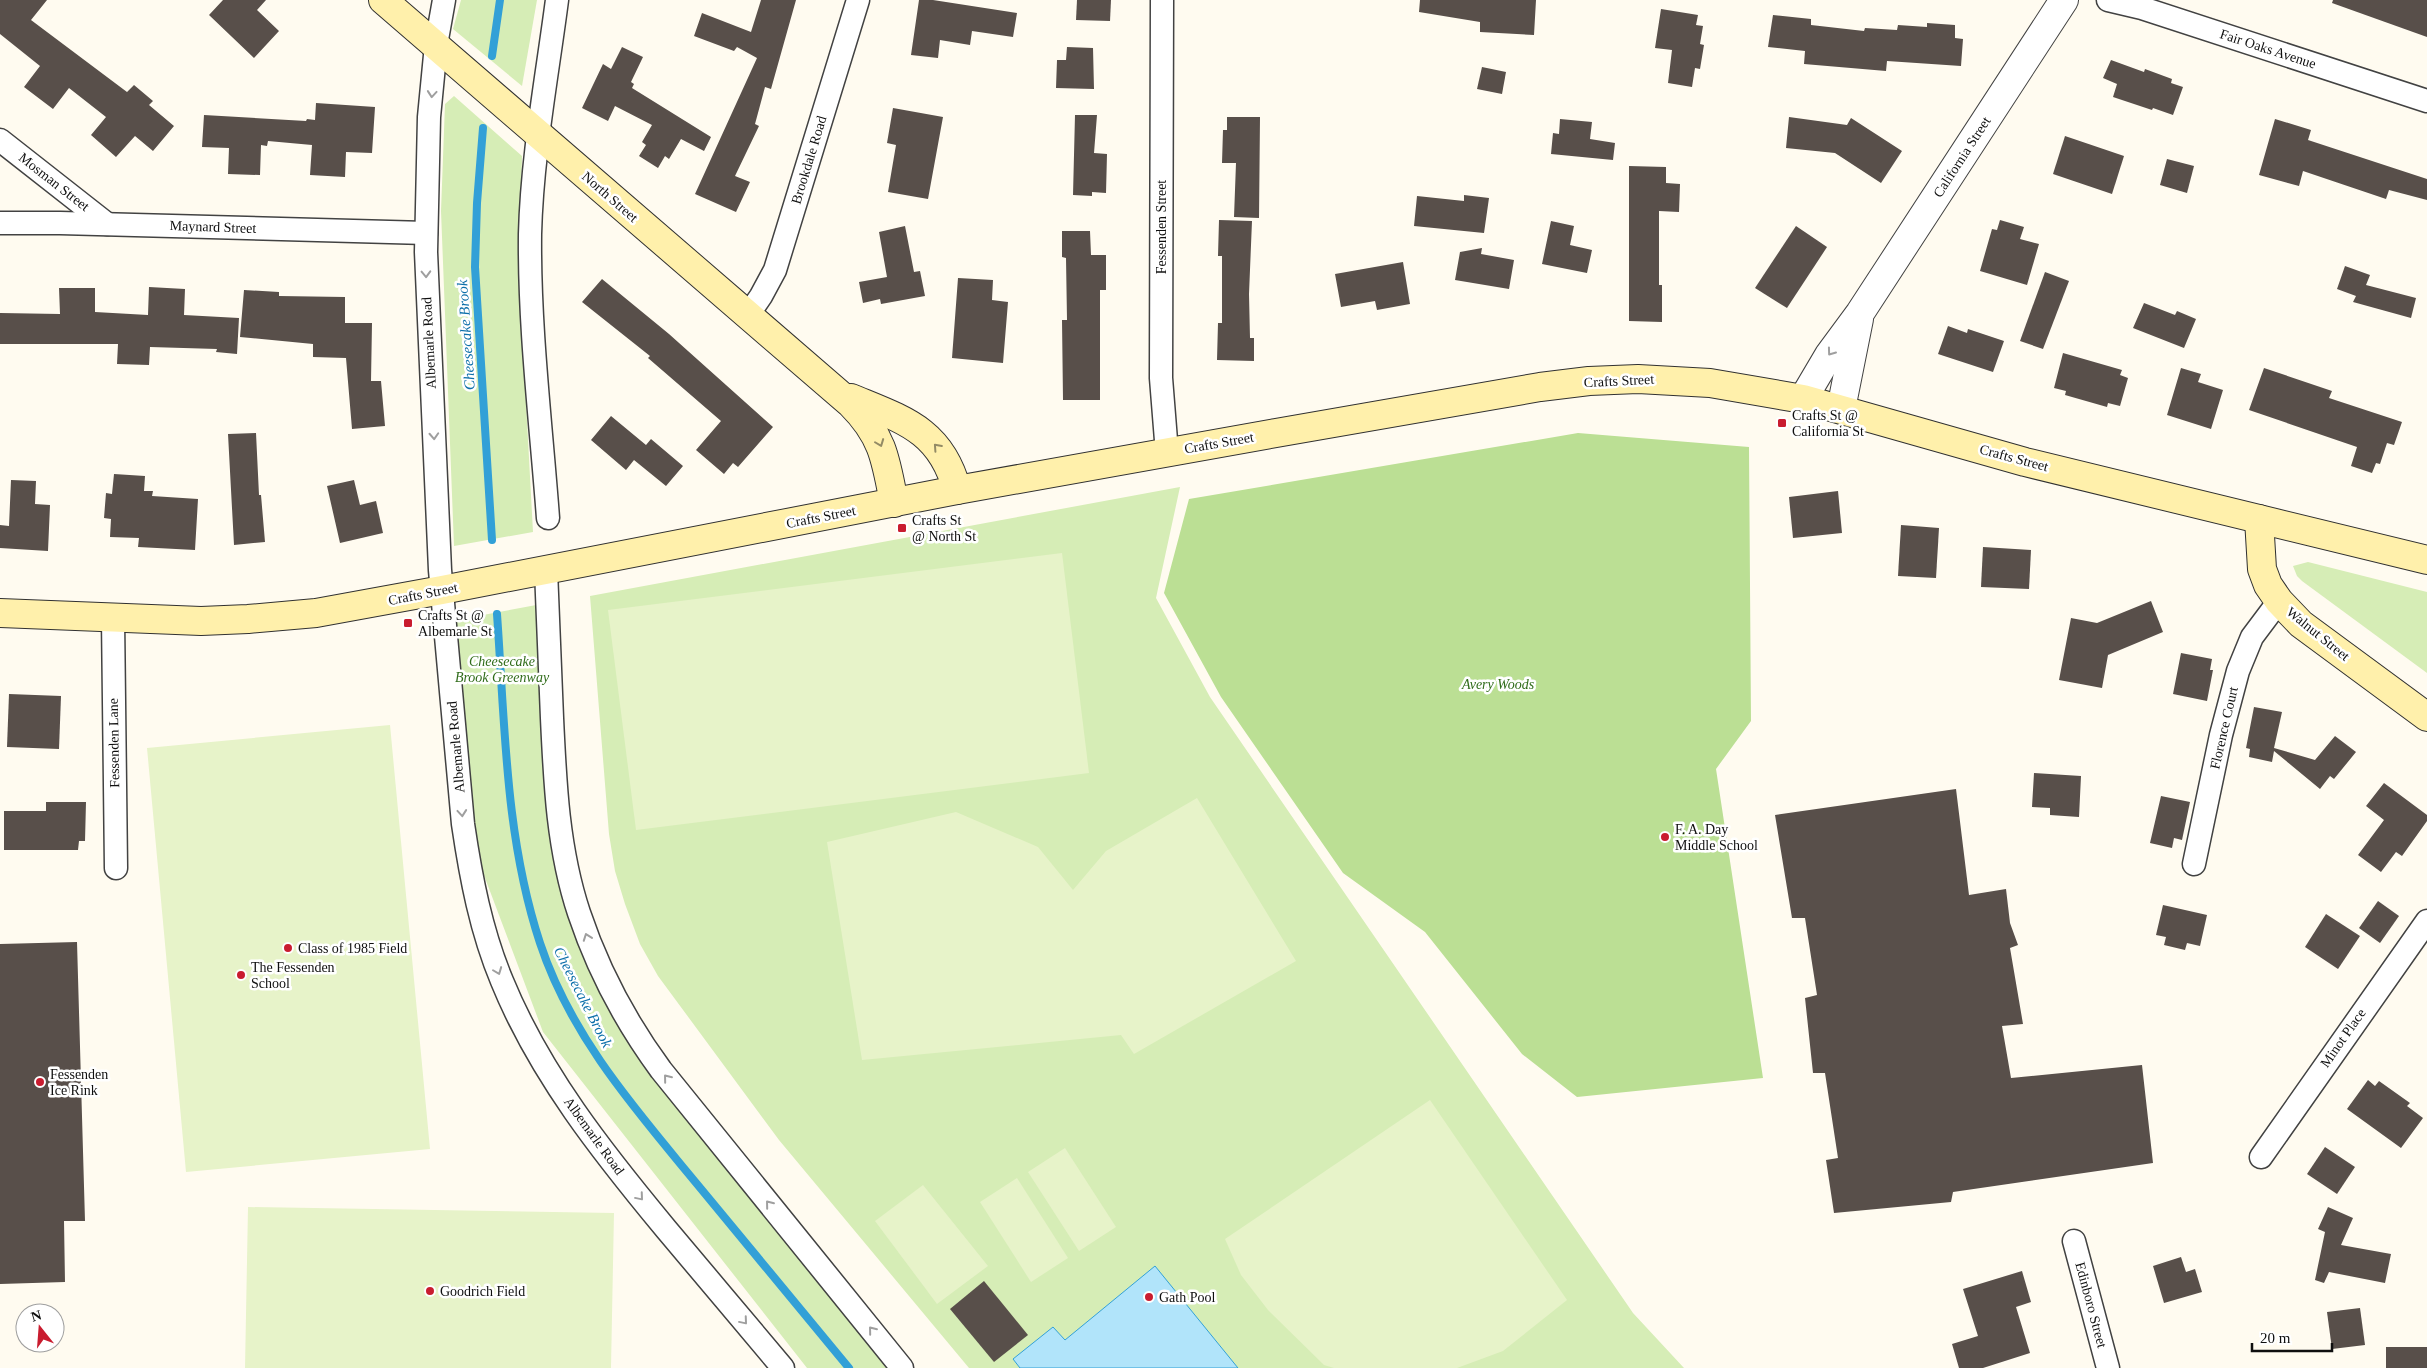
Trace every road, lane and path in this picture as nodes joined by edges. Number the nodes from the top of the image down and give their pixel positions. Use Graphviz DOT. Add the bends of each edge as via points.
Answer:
graph roads {
  1 [pos="383,0"];
  2 [pos="444,0"];
  3 [pos="557,0"];
  4 [pos="858,0"];
  5 [pos="1162,0"];
  6 [pos="2064,0"];
  7 [pos="2108,0"];
  8 [pos="436,46"];
  9 [pos="2427,101"];
  10 [pos="539,136"];
  11 [pos="0,140"];
  12 [pos="0,224"];
  13 [pos="107,224"];
  14 [pos="426,233"];
  15 [pos="1860,314"];
  16 [pos="748,315"];
  17 [pos="838,392"];
  18 [pos="1803,399"];
  19 [pos="1841,408"];
  20 [pos="1167,453"];
  21 [pos="957,490"];
  22 [pos="894,502"];
  23 [pos="548,518"];
  24 [pos="2259,519"];
  25 [pos="2427,560"];
  26 [pos="546,570"];
  27 [pos="442,590"];
  28 [pos="2279,601"];
  29 [pos="0,612"];
  30 [pos="114,618"];
  31 [pos="2427,717"];
  32 [pos="2194,864"];
  33 [pos="116,868"];
  34 [pos="2427,920"];
  35 [pos="2261,1158"];
  36 [pos="2074,1242"];
  37 [pos="782,1368"];
  38 [pos="902,1368"];
  39 [pos="2108,1368"];
  1 -- 8 [label="main road, North Street"];
  2 -- 8 [label="street, Albemarle Road"];
  3 -- 10 [label="street"];
  4 -- 16 [label="street, Brookdale Road" via="775,270"];
  5 -- 20 [label="street, Fessenden Street" via="1161,378"];
  6 -- 15 [label="street, California Street"];
  7 -- 9 [label="street, Fair Oaks Avenue" via="2142,8"];
  8 -- 10 [label="main road, North Street"];
  8 -- 14 [label="street, Albemarle Road, one-way" via="429,117"];
  10 -- 16 [label="main road, North Street"];
  10 -- 23 [label="street" via="530,266"];
  11 -- 13 [label="street, Mosman Street"];
  12 -- 13 [label="street, Maynard Street"];
  13 -- 14 [label="street, Maynard Street"];
  14 -- 27 [label="street, Albemarle Road, one-way"];
  15 -- 18 [label="street, California Street, one-way" via="1829,355"];
  15 -- 19 [label="street, California Street"];
  16 -- 17 [label="main road, North Street"];
  21 -- 17 [label="main road, North Street, one-way" via="948,462 918,429"];
  17 -- 22 [label="main road, North Street, one-way" via="876,433"];
  18 -- 19 [label="main road, Crafts Street"];
  18 -- 20 [label="main road, Crafts Street" via="1745,387 1686,380 1589,381"];
  19 -- 24 [label="main road, Crafts Street" via="2025,462"];
  20 -- 21 [label="main road, Crafts Street"];
  21 -- 22 [label="main road, Crafts Street"];
  22 -- 26 [label="main road, Crafts Street"];
  24 -- 25 [label="main road, Crafts Street"];
  24 -- 28 [label="main road, Walnut Street" via="2262,570"];
  26 -- 27 [label="main road, Crafts Street"];
  38 -- 26 [label="street, one-way" via="661,1070 627,1020 596,960 574,895 558,813"];
  27 -- 30 [label="main road, Crafts Street" via="279,617 208,621"];
  27 -- 37 [label="street, Albemarle Road, one-way" via="468,862 481,923 510,1002 542,1062 585,1126"];
  28 -- 31 [label="main road, Walnut Street" via="2305,627"];
  28 -- 32 [label="street, Florence Court" via="2252,637 2240,664 2221,735"];
  29 -- 30 [label="main road, Crafts Street"];
  30 -- 33 [label="street, Fessenden Lane"];
  34 -- 35 [label="street, Minot Place"];
  36 -- 39 [label="street, Edinboro Street"];
}
